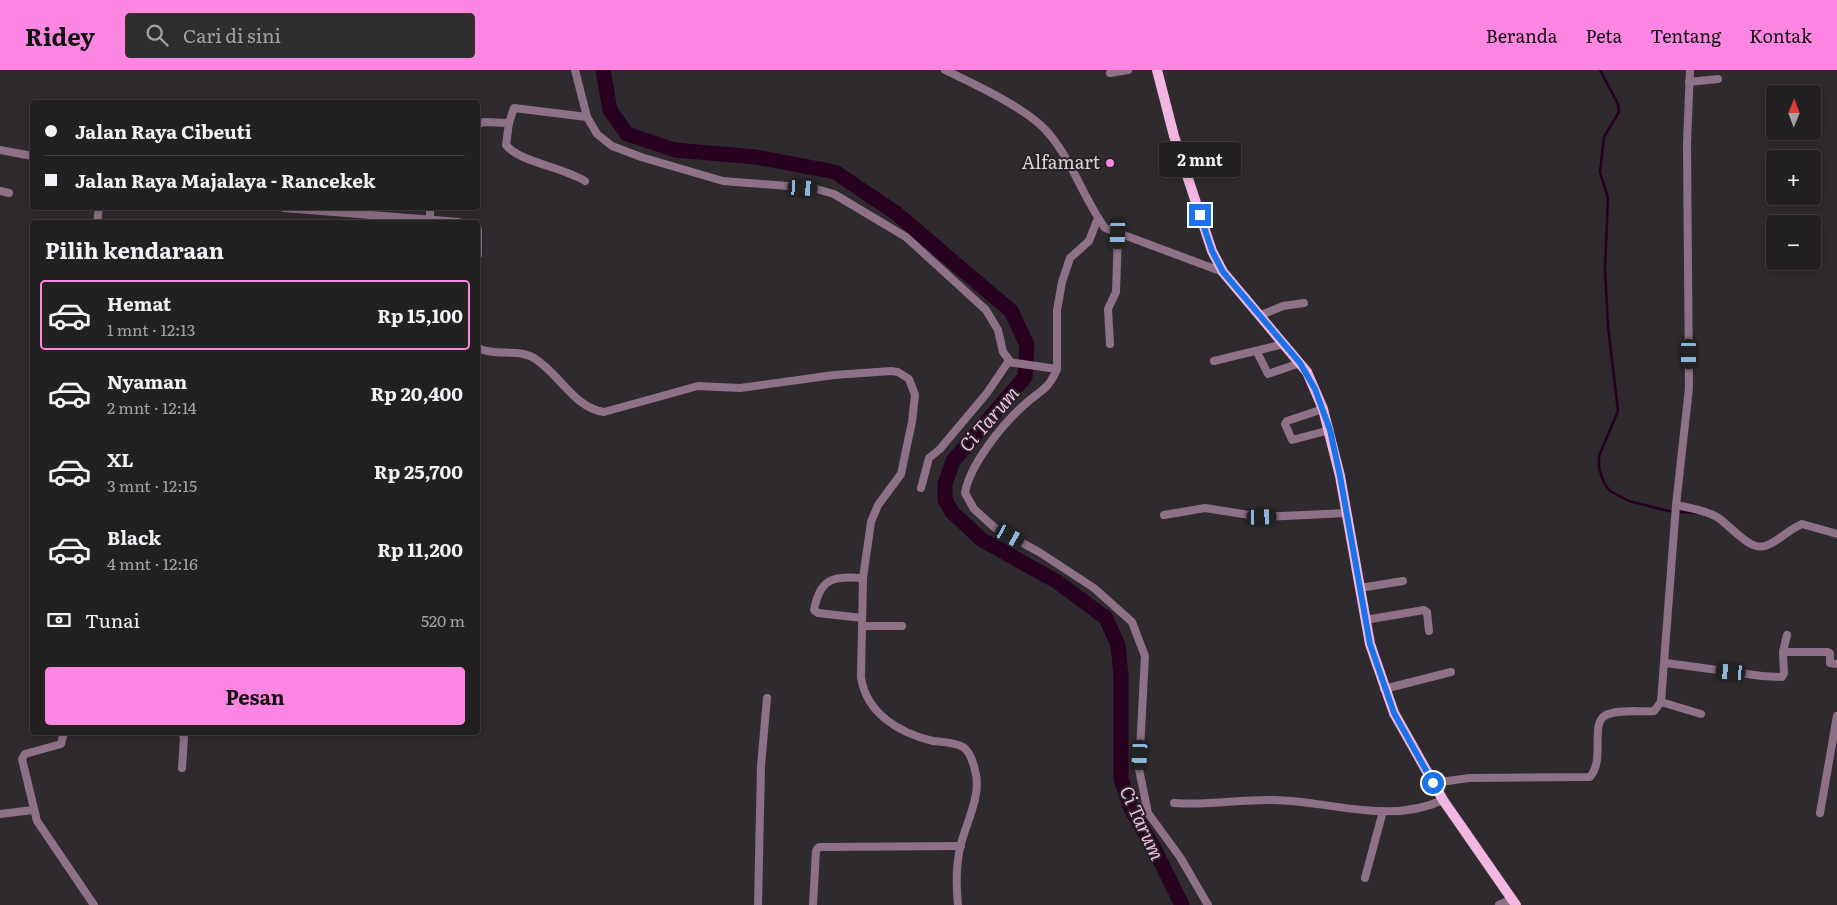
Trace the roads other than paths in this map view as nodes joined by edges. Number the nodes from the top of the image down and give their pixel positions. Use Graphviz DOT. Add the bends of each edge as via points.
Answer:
graph roads {
  1 [pos="576,70"];
  2 [pos="946,70"];
  3 [pos="1128,70"];
  4 [pos="1157,70"];
  5 [pos="1690,70"];
  6 [pos="1110,73"];
  7 [pos="1718,79"];
  8 [pos="1689,82"];
  9 [pos="587,116"];
  10 [pos="480,122"];
  11 [pos="509,123"];
  12 [pos="0,150"];
  13 [pos="30,156"];
  14 [pos="585,181"];
  15 [pos="0,192"];
  16 [pos="10,193"];
  17 [pos="308,210"];
  18 [pos="430,210"];
  19 [pos="1098,218"];
  20 [pos="430,220"];
  21 [pos="1118,234"];
  22 [pos="1223,272"];
  23 [pos="1304,303"];
  24 [pos="1261,315"];
  25 [pos="1110,344"];
  26 [pos="1284,344"];
  27 [pos="480,348"];
  28 [pos="1257,352"];
  29 [pos="1011,361"];
  30 [pos="1214,361"];
  31 [pos="1300,363"];
  32 [pos="1054,368"];
  33 [pos="1323,409"];
  34 [pos="1330,430"];
  35 [pos="921,488"];
  36 [pos="1677,507"];
  37 [pos="1347,513"];
  38 [pos="1164,515"];
  39 [pos="1837,534"];
  40 [pos="863,578"];
  41 [pos="1403,581"];
  42 [pos="1360,588"];
  43 [pos="1365,620"];
  44 [pos="862,622"];
  45 [pos="902,626"];
  46 [pos="1429,631"];
  47 [pos="1786,635"];
  48 [pos="1783,652"];
  49 [pos="1666,664"];
  50 [pos="1837,664"];
  51 [pos="1451,672"];
  52 [pos="1384,689"];
  53 [pos="767,698"];
  54 [pos="1661,702"];
  55 [pos="1701,714"];
  56 [pos="1837,716"];
  57 [pos="64,735"];
  58 [pos="183,735"];
  59 [pos="182,768"];
  60 [pos="1433,783"];
  61 [pos="1443,800"];
  62 [pos="1174,803"];
  63 [pos="33,810"];
  64 [pos="1383,812"];
  65 [pos="1820,813"];
  66 [pos="0,814"];
  67 [pos="960,846"];
  68 [pos="1365,878"];
  69 [pos="1514,902"];
  70 [pos="94,905"];
  71 [pos="758,905"];
  72 [pos="813,905"];
  73 [pos="958,905"];
  74 [pos="1208,905"];
  75 [pos="1499,905"];
  1 -- 9 [label="street"];
  2 -- 19 [label="street" via="1025,113 1049,133 1073,168"];
  3 -- 6 [label="street"];
  4 -- 22 [label="main road" via="1174,136 1205,230"];
  5 -- 8 [label="street"];
  7 -- 8 [label="street"];
  8 -- 36 [label="street" via="1689,388"];
  9 -- 11 [label="street" via="514,108"];
  9 -- 29 [label="street" via="598,134 612,146 641,157 723,181 813,188 834,194 906,237 986,310 998,330 1003,352"];
  10 -- 11 [label="street"];
  11 -- 14 [label="street" via="506,145 511,151 560,168"];
  12 -- 13 [label="street"];
  15 -- 16 [label="street"];
  17 -- 20 [label="street"];
  18 -- 20 [label="street"];
  19 -- 21 [label="street" via="1105,228"];
  19 -- 32 [label="street" via="1089,241 1070,258 1062,282"];
  21 -- 22 [label="street"];
  21 -- 25 [label="street" via="1116,292 1108,309"];
  22 -- 24 [label="main road"];
  23 -- 24 [label="street" via="1282,306"];
  24 -- 26 [label="main road"];
  26 -- 28 [label="street"];
  26 -- 31 [label="main road"];
  27 -- 40 [label="street" via="535,359 580,400 604,412 698,386 740,388 834,375 898,372 913,385 912,422 901,474 878,505 871,522"];
  28 -- 30 [label="street"];
  28 -- 31 [label="street" via="1268,374"];
  29 -- 32 [label="street"];
  29 -- 35 [label="street" via="940,449 929,458"];
  31 -- 33 [label="main road"];
  32 -- 74 [label="street" via="1051,383 1024,405 975,462 965,493 974,509 995,528 1094,588 1132,622 1145,656 1140,769 1148,813 1180,857"];
  33 -- 34 [label="main road"];
  33 -- 34 [label="street" via="1285,424 1292,440"];
  34 -- 37 [label="main road"];
  36 -- 39 [label="street" via="1713,515 1755,546 1766,546 1802,524"];
  36 -- 49 [label="street"];
  37 -- 38 [label="street" via="1262,517 1205,508"];
  37 -- 42 [label="main road"];
  40 -- 44 [label="street"];
  40 -- 44 [label="street" via="840,576 829,581 818,592 814,610 818,614"];
  41 -- 42 [label="street"];
  42 -- 43 [label="main road"];
  43 -- 46 [label="street" via="1424,610"];
  43 -- 52 [label="main road"];
  44 -- 45 [label="street"];
  44 -- 67 [label="street" via="861,677 865,696 872,706 907,733 958,746 968,752 976,772 977,790"];
  47 -- 48 [label="street"];
  48 -- 49 [label="street" via="1784,675 1780,677"];
  48 -- 50 [label="street" via="1828,652 1830,663"];
  49 -- 54 [label="street"];
  51 -- 52 [label="street"];
  52 -- 60 [label="main road"];
  53 -- 71 [label="street" via="761,766"];
  54 -- 55 [label="street"];
  54 -- 60 [label="street" via="1654,710 1606,715 1600,720 1598,763 1590,777 1469,778"];
  56 -- 65 [label="street"];
  57 -- 63 [label="street" via="63,742 58,746 23,756"];
  58 -- 59 [label="street"];
  60 -- 61 [label="main road"];
  61 -- 64 [label="street" via="1417,810"];
  61 -- 69 [label="main road"];
  62 -- 64 [label="street" via="1276,800"];
  63 -- 66 [label="street"];
  63 -- 70 [label="street" via="40,826"];
  64 -- 68 [label="street"];
  67 -- 72 [label="street" via="818,847"];
  67 -- 73 [label="street" via="956,887"];
  69 -- 75 [label="street"];
}
